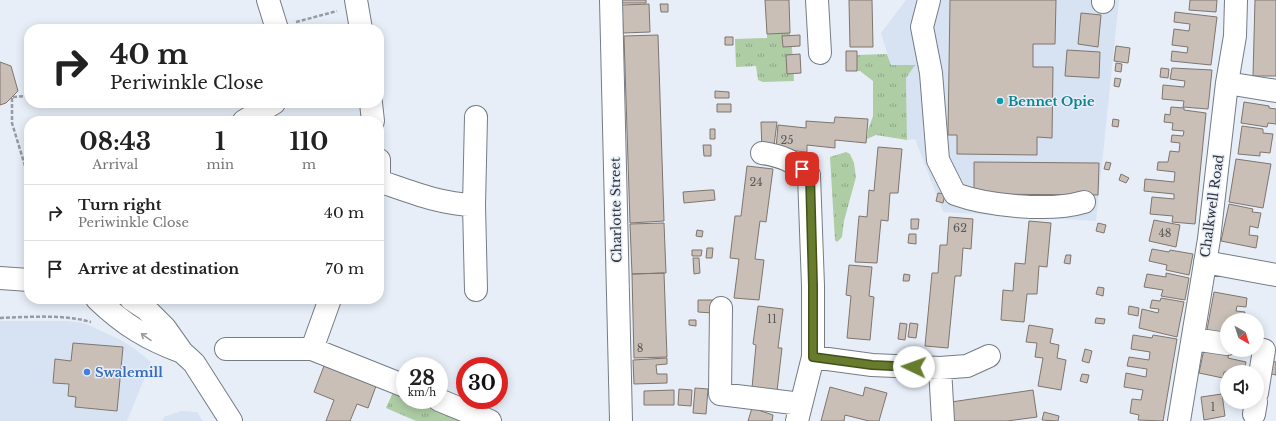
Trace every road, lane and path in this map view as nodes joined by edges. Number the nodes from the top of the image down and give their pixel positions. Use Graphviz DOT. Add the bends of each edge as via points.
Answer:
graph roads {
  1 [pos="268,0"];
  2 [pos="611,0"];
  3 [pos="818,0"];
  4 [pos="928,0"];
  5 [pos="1236,0"];
  6 [pos="357,3"];
  7 [pos="283,24"];
  8 [pos="290,24"];
  9 [pos="360,24"];
  10 [pos="820,53"];
  11 [pos="1227,83"];
  12 [pos="1276,91"];
  13 [pos="24,96"];
  14 [pos="266,108"];
  15 [pos="252,116"];
  16 [pos="476,118"];
  17 [pos="762,153"];
  18 [pos="24,163"];
  19 [pos="384,183"];
  20 [pos="1084,202"];
  21 [pos="474,205"];
  22 [pos="1204,262"];
  23 [pos="1276,275"];
  24 [pos="0,278"];
  25 [pos="24,280"];
  26 [pos="476,290"];
  27 [pos="102,304"];
  28 [pos="138,304"];
  29 [pos="328,304"];
  30 [pos="721,308"];
  31 [pos="0,318"];
  32 [pos="98,324"];
  33 [pos="1193,339"];
  34 [pos="1220,343"];
  35 [pos="312,349"];
  36 [pos="226,350"];
  37 [pos="1266,350"];
  38 [pos="182,352"];
  39 [pos="989,356"];
  40 [pos="813,357"];
  41 [pos="1263,365"];
  42 [pos="940,368"];
  43 [pos="396,382"];
  44 [pos="448,404"];
  45 [pos="799,412"];
  46 [pos="1182,418"];
  47 [pos="231,421"];
  48 [pos="490,421"];
  49 [pos="621,421"];
  50 [pos="943,421"];
  1 -- 7 [label="street"];
  2 -- 49 [label="street, Charlotte Street"];
  3 -- 10 [label="street"];
  4 -- 20 [label="street" via="922,27 931,73 938,160 955,194 974,201 1028,206 1072,206"];
  5 -- 11 [label="street, Chalkwell Road" via="1235,36"];
  6 -- 8 [label="path"];
  6 -- 9 [label="street"];
  11 -- 12 [label="street"];
  11 -- 22 [label="street, Chalkwell Road" via="1209,239"];
  13 -- 18 [label="path" via="12,97 12,123"];
  14 -- 15 [label="street"];
  16 -- 21 [label="street"];
  17 -- 40 [label="street" via="795,162 810,175"];
  19 -- 21 [label="street" via="434,201"];
  21 -- 26 [label="street"];
  22 -- 23 [label="street"];
  22 -- 33 [label="street, Chalkwell Road"];
  24 -- 25 [label="street"];
  38 -- 27 [label="street, one-way" via="154,342 117,319"];
  28 -- 38 [label="street" via="165,328"];
  29 -- 35 [label="street"];
  30 -- 45 [label="street" via="720,394"];
  31 -- 32 [label="path" via="79,319"];
  33 -- 34 [label="street"];
  33 -- 46 [label="street, Chalkwell Road"];
  35 -- 36 [label="street"];
  35 -- 43 [label="street"];
  37 -- 41 [label="street"];
  38 -- 47 [label="street" via="194,363"];
  39 -- 42 [label="street" via="967,366"];
  40 -- 42 [label="street" via="872,365"];
  40 -- 45 [label="street"];
  42 -- 50 [label="street"];
  44 -- 48 [label="street"];
}
